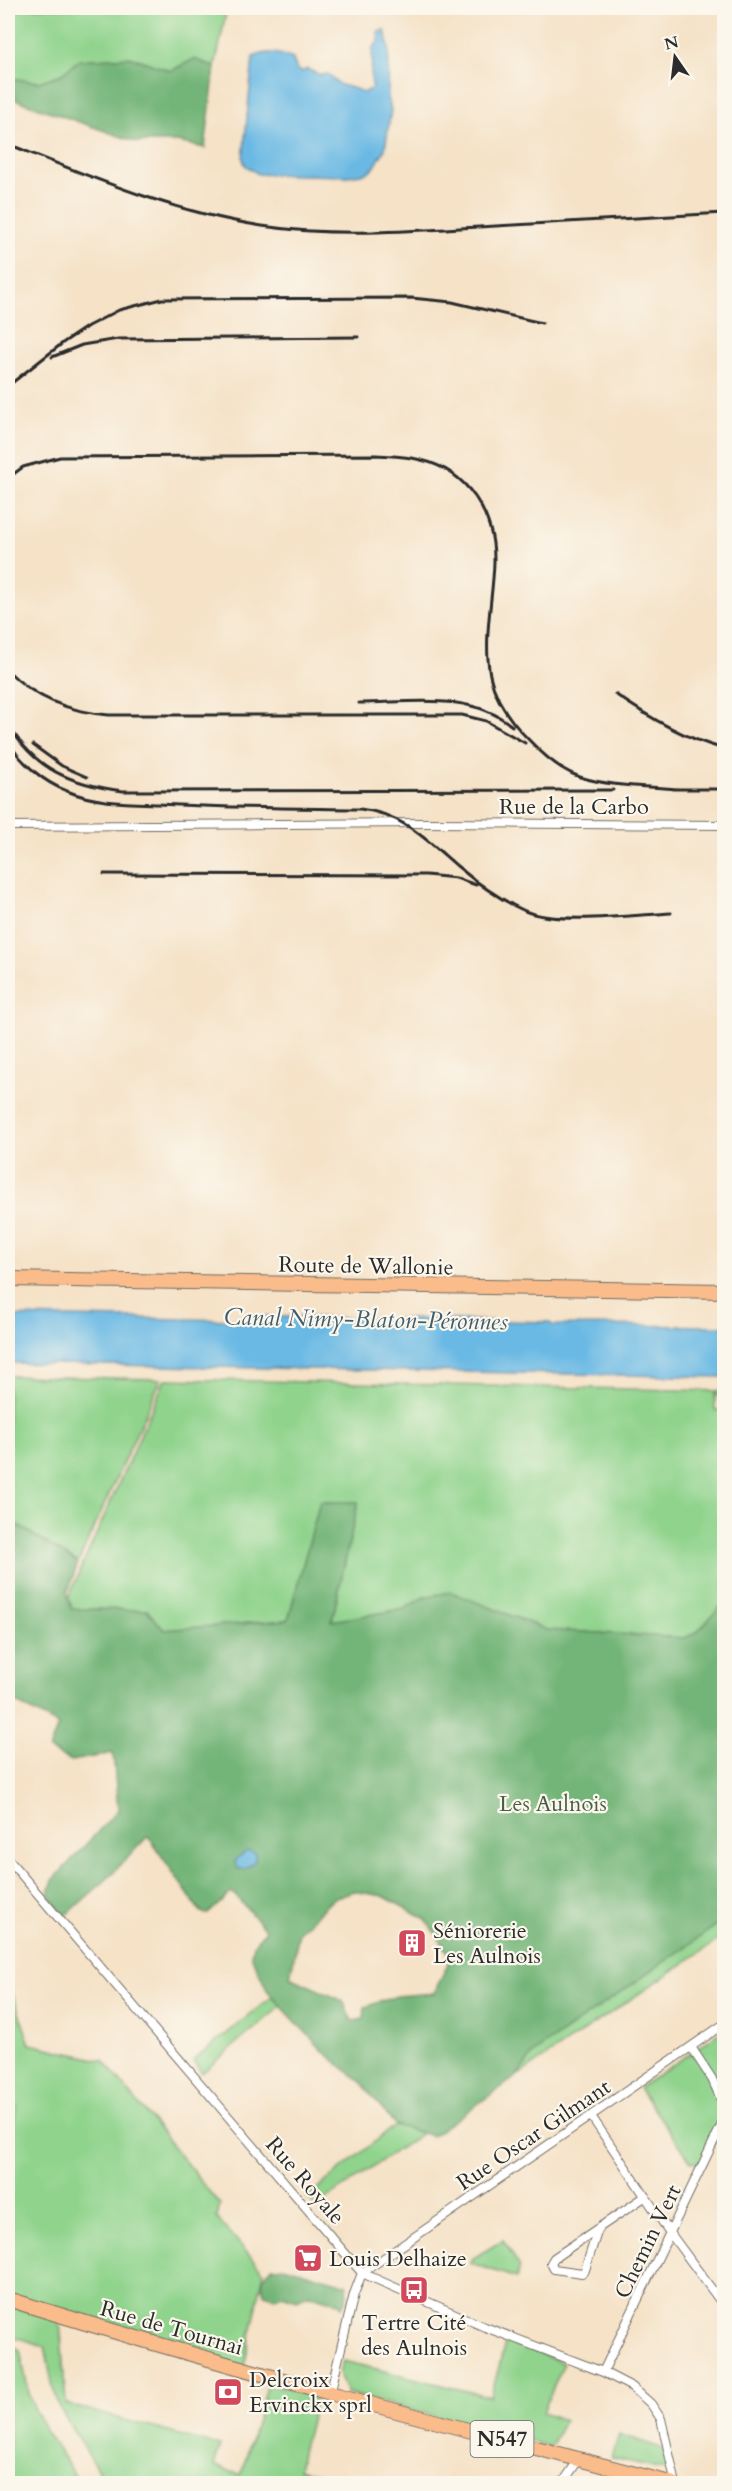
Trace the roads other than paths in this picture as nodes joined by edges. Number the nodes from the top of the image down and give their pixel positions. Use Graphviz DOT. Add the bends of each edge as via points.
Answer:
graph roads {
  1 [pos="724,825"];
  2 [pos="8,826"];
  3 [pos="8,1279"];
  4 [pos="724,1291"];
  5 [pos="8,1858"];
  6 [pos="724,2024"];
  7 [pos="691,2047"];
  8 [pos="724,2106"];
  9 [pos="591,2116"];
  10 [pos="724,2122"];
  11 [pos="646,2196"];
  12 [pos="598,2229"];
  13 [pos="670,2233"];
  14 [pos="362,2273"];
  15 [pos="8,2299"];
  16 [pos="724,2306"];
  17 [pos="603,2372"];
  18 [pos="330,2394"];
  19 [pos="579,2459"];
  20 [pos="562,2484"];
  21 [pos="675,2484"];
  1 -- 2 [label="street, Rue de la Carbo"];
  3 -- 4 [label="main road, Route de Wallonie"];
  5 -- 14 [label="street, Rue Royale"];
  6 -- 7 [label="street, Rue Oscar Gilmant"];
  7 -- 8 [label="street"];
  7 -- 9 [label="street, Rue Oscar Gilmant"];
  9 -- 11 [label="street"];
  9 -- 14 [label="street, Rue Oscar Gilmant"];
  10 -- 13 [label="street, Chemin Vert"];
  11 -- 12 [label="street"];
  11 -- 13 [label="street"];
  12 -- 12 [label="street" via="552,2260 554,2269 582,2273"];
  13 -- 16 [label="street"];
  13 -- 17 [label="street, Chemin Vert"];
  14 -- 17 [label="street, Rue Royale"];
  14 -- 18 [label="street"];
  15 -- 18 [label="main road, Rue de Tournai / N547"];
  17 -- 21 [label="street, Rue Royale" via="632,2386 655,2411 664,2428"];
  18 -- 19 [label="main road, Rue de Tournai / N547"];
  19 -- 20 [label="street"];
  19 -- 21 [label="main road, Rue de Tournai / N547"];
}
